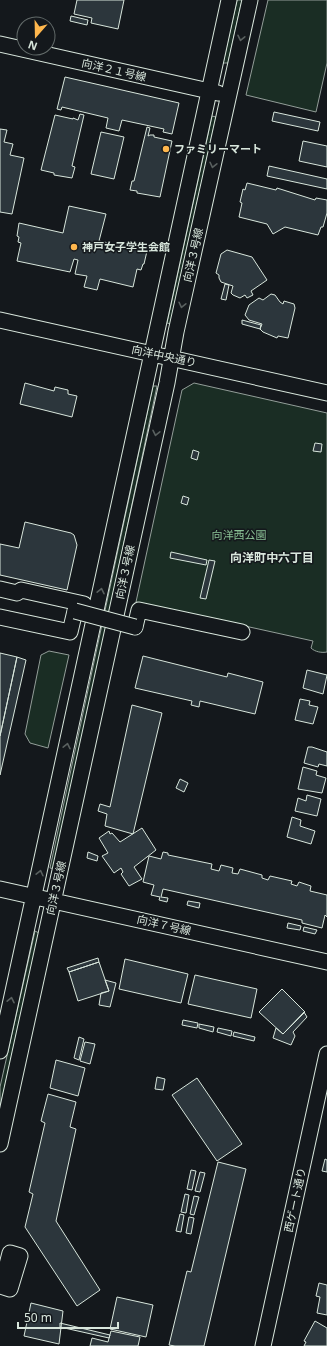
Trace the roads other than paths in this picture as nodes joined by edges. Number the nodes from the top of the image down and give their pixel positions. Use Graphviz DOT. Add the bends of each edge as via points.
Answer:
graph roads {
  1 [pos="229,0"];
  2 [pos="250,0"];
  3 [pos="0,44"];
  4 [pos="209,90"];
  5 [pos="229,95"];
  6 [pos="0,320"];
  7 [pos="153,353"];
  8 [pos="171,357"];
  9 [pos="327,393"];
  10 [pos="0,589"];
  11 [pos="80,608"];
  12 [pos="0,617"];
  13 [pos="242,632"];
  14 [pos="0,889"];
  15 [pos="34,898"];
  16 [pos="53,902"];
  17 [pos="327,962"];
  18 [pos="0,1052"];
  19 [pos="327,1054"];
  20 [pos="0,1144"];
  21 [pos="0,1279"];
  22 [pos="0,1286"];
  23 [pos="263,1346"];
  1 -- 4 [label="street, 向洋３号線"];
  2 -- 5 [label="street, 向洋３号線, one-way"];
  3 -- 4 [label="street, 向洋２１号線"];
  4 -- 5 [label="street, 向洋２１号線"];
  4 -- 7 [label="street, 向洋３号線"];
  5 -- 8 [label="street, 向洋３号線, one-way"];
  6 -- 7 [label="street, 向洋中央通り"];
  7 -- 8 [label="street, 向洋中央通り"];
  15 -- 7 [label="street, 向洋３号線, one-way"];
  8 -- 9 [label="street, 向洋中央通り"];
  8 -- 16 [label="street, 向洋３号線, one-way"];
  10 -- 11 [label="street" via="20,593 21,590"];
  11 -- 12 [label="street" via="70,632"];
  11 -- 13 [label="street, bridge" via="135,627 139,610"];
  14 -- 15 [label="street, 向洋７号線"];
  15 -- 16 [label="street, 向洋７号線"];
  18 -- 15 [label="street, 向洋３号線, one-way"];
  16 -- 17 [label="street, 向洋７号線"];
  16 -- 20 [label="street, 向洋３号線"];
  19 -- 23 [label="street, 西ゲート通り"];
  21 -- 22 [label="street" via="3,1280 10,1253 20,1256 10,1289"];
}
